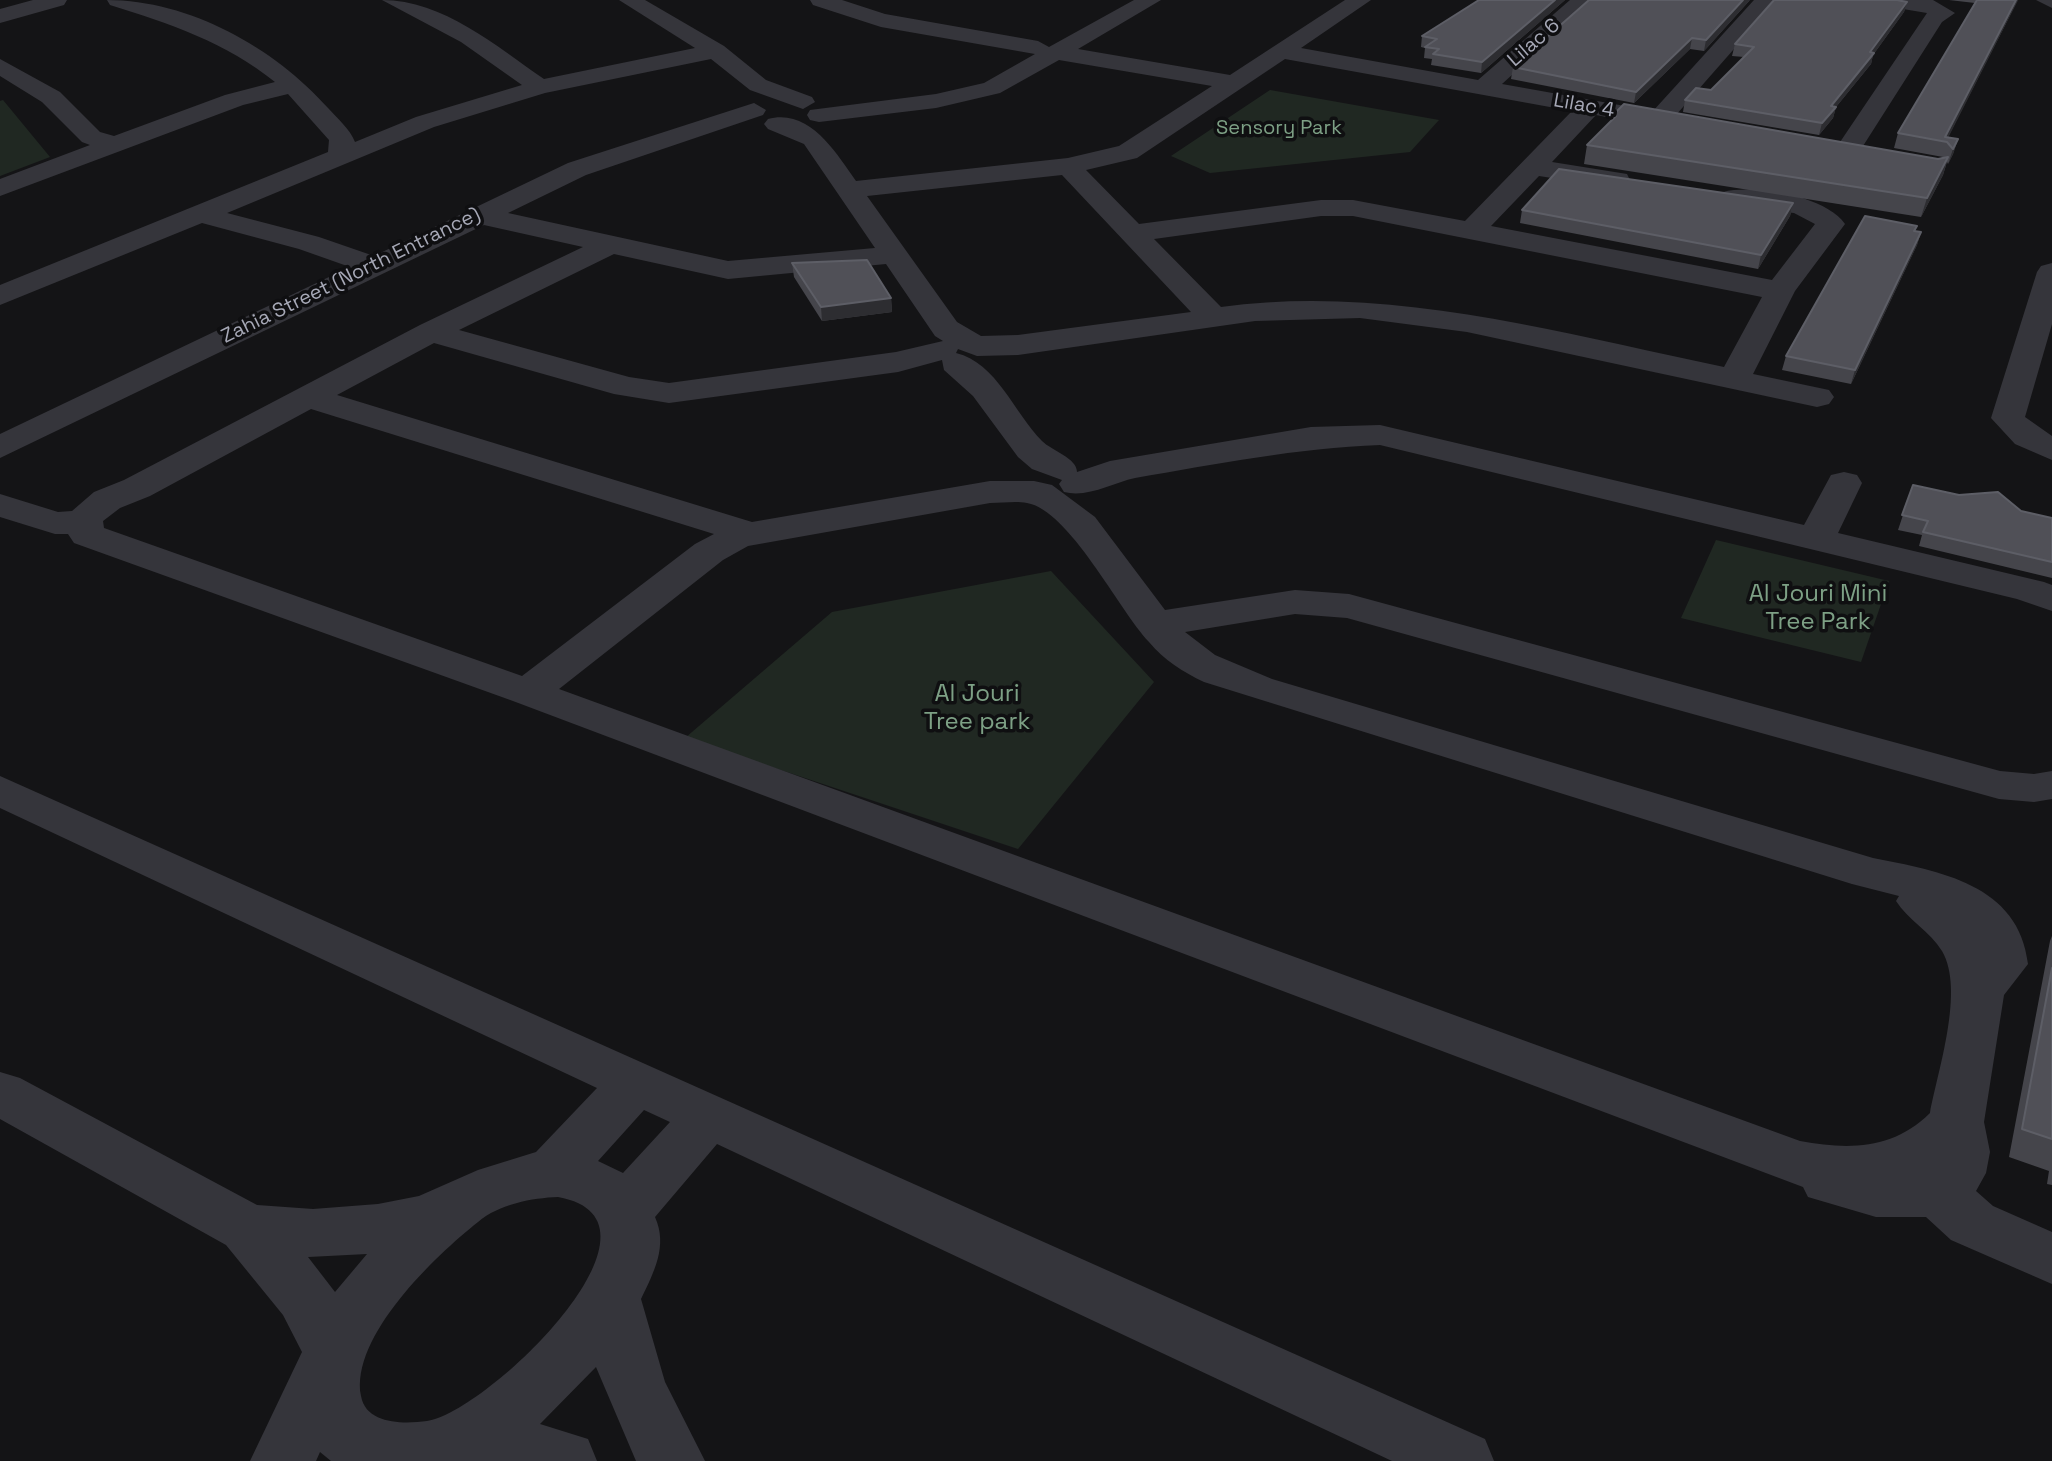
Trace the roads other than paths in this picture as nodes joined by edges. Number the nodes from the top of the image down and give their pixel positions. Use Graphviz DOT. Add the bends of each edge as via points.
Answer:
graph roads {
  1 [pos="56,0"];
  2 [pos="118,0"];
  3 [pos="393,0"];
  4 [pos="630,0"];
  5 [pos="821,0"];
  6 [pos="1124,0"];
  7 [pos="1150,0"];
  8 [pos="1360,0"];
  9 [pos="1583,0"];
  10 [pos="1766,0"];
  11 [pos="1896,1"];
  12 [pos="910,7"];
  13 [pos="1944,9"];
  14 [pos="0,16"];
  15 [pos="881,20"];
  16 [pos="948,33"];
  17 [pos="918,41"];
  18 [pos="1059,44"];
  19 [pos="716,51"];
  20 [pos="1283,52"];
  21 [pos="0,66"];
  22 [pos="26,81"];
  23 [pos="1236,83"];
  24 [pos="293,85"];
  25 [pos="0,87"];
  26 [pos="540,87"];
  27 [pos="1484,87"];
  28 [pos="1590,107"];
  29 [pos="763,110"];
  30 [pos="812,115"];
  31 [pos="1659,119"];
  32 [pos="1706,127"];
  33 [pos="113,145"];
  34 [pos="339,145"];
  35 [pos="1816,146"];
  36 [pos="1847,151"];
  37 [pos="1876,156"];
  38 [pos="1068,166"];
  39 [pos="1533,167"];
  40 [pos="1638,183"];
  41 [pos="0,188"];
  42 [pos="851,190"];
  43 [pos="1712,194"];
  44 [pos="486,211"];
  45 [pos="198,214"];
  46 [pos="1858,218"];
  47 [pos="1821,226"];
  48 [pos="1473,229"];
  49 [pos="1133,233"];
  50 [pos="611,244"];
  51 [pos="894,255"];
  52 [pos="378,262"];
  53 [pos="2052,272"];
  54 [pos="1780,291"];
  55 [pos="0,296"];
  56 [pos="1213,317"];
  57 [pos="431,332"];
  58 [pos="964,354"];
  59 [pos="1734,379"];
  60 [pos="1817,397"];
  61 [pos="311,398"];
  62 [pos="0,447"];
  63 [pos="2052,449"];
  64 [pos="1056,481"];
  65 [pos="1844,483"];
  66 [pos="137,488"];
  67 [pos="0,505"];
  68 [pos="84,522"];
  69 [pos="750,533"];
  70 [pos="1815,540"];
  71 [pos="131,548"];
  72 [pos="2052,599"];
  73 [pos="1156,624"];
  74 [pos="528,692"];
  75 [pos="2052,785"];
  76 [pos="0,790"];
  77 [pos="636,1082"];
  78 [pos="0,1093"];
  79 [pos="709,1116"];
  80 [pos="1956,1122"];
  81 [pos="1796,1163"];
  82 [pos="551,1174"];
  83 [pos="1937,1192"];
  84 [pos="454,1209"];
  85 [pos="624,1211"];
  86 [pos="247,1228"];
  87 [pos="2052,1259"];
  88 [pos="610,1296"];
  89 [pos="331,1362"];
  90 [pos="437,1449"];
  91 [pos="283,1461"];
  92 [pos="564,1461"];
  93 [pos="672,1461"];
  94 [pos="1461,1461"];
  1 -- 14 [label="street"];
  2 -- 24 [label="street" via="219,38"];
  3 -- 26 [label="street" via="469,37"];
  4 -- 19 [label="street"];
  5 -- 15 [label="street"];
  6 -- 18 [label="street"];
  7 -- 18 [label="street"];
  8 -- 20 [label="street"];
  9 -- 27 [label="street, Lilac 6"];
  10 -- 31 [label="street"];
  11 -- 13 [label="street"];
  12 -- 15 [label="street"];
  13 -- 36 [label="street"];
  15 -- 16 [label="street"];
  16 -- 17 [label="street"];
  16 -- 18 [label="street"];
  18 -- 23 [label="street"];
  18 -- 30 [label="street, Zahia Street (North Entrance)" via="1006,82 975,93"];
  19 -- 26 [label="street"];
  19 -- 29 [label="street"];
  20 -- 23 [label="street"];
  20 -- 27 [label="street, Lilac 4"];
  21 -- 22 [label="street"];
  22 -- 25 [label="street"];
  22 -- 33 [label="street" via="63,107 91,137"];
  23 -- 38 [label="street" via="1128,152"];
  24 -- 33 [label="street" via="234,100"];
  24 -- 34 [label="street"];
  26 -- 34 [label="street" via="388,136"];
  27 -- 28 [label="street, Lilac 4"];
  28 -- 31 [label="street, Lilac 4"];
  28 -- 39 [label="street"];
  29 -- 30 [label="street"];
  29 -- 30 [label="street, Zahia Street (North Entrance)" via="778,101"];
  29 -- 44 [label="street, Zahia Street (North Entrance)" via="602,159"];
  30 -- 42 [label="street"];
  31 -- 32 [label="street, Lilac 4"];
  33 -- 41 [label="street"];
  34 -- 45 [label="street"];
  35 -- 36 [label="street"];
  36 -- 37 [label="street"];
  38 -- 42 [label="street"];
  38 -- 49 [label="street"];
  39 -- 40 [label="street"];
  39 -- 48 [label="street"];
  42 -- 51 [label="street"];
  43 -- 47 [label="street" via="1772,204"];
  44 -- 50 [label="street"];
  44 -- 52 [label="street, Zahia Street (North Entrance)"];
  45 -- 52 [label="street"];
  45 -- 55 [label="street"];
  46 -- 47 [label="street"];
  47 -- 54 [label="street"];
  48 -- 49 [label="street" via="1337,207"];
  48 -- 54 [label="street"];
  49 -- 56 [label="street"];
  50 -- 51 [label="street" via="728,270"];
  50 -- 57 [label="street"];
  51 -- 58 [label="street"];
  52 -- 62 [label="street, Zahia Street (North Entrance)"];
  53 -- 63 [label="street" via="2008,418 2023,435"];
  54 -- 59 [label="street"];
  56 -- 58 [label="street"];
  56 -- 59 [label="street" via="1324,309 1408,314"];
  57 -- 58 [label="street" via="653,393 702,391"];
  57 -- 61 [label="street"];
  58 -- 64 [label="street"];
  59 -- 60 [label="street"];
  61 -- 66 [label="street"];
  61 -- 69 [label="street"];
  64 -- 69 [label="street"];
  64 -- 70 [label="street" via="1327,434 1380,435"];
  64 -- 73 [label="street"];
  65 -- 70 [label="street"];
  66 -- 68 [label="street" via="105,501"];
  66 -- 71 [label="street" via="113,518 115,531"];
  67 -- 68 [label="street" via="55,523"];
  68 -- 71 [label="street" via="94,540"];
  69 -- 74 [label="street" via="709,552"];
  70 -- 72 [label="street"];
  71 -- 74 [label="street"];
  73 -- 75 [label="street" via="1295,602 1349,606 1999,785"];
  73 -- 80 [label="street" via="1204,667 1257,688 1869,873 1914,896 1949,925 1972,957 1979,990"];
  74 -- 81 [label="street"];
  76 -- 77 [label="street"];
  77 -- 79 [label="street"];
  77 -- 82 [label="street"];
  78 -- 86 [label="street"];
  79 -- 85 [label="street"];
  79 -- 94 [label="street"];
  80 -- 81 [label="street" via="1933,1146 1897,1163 1846,1170"];
  80 -- 83 [label="street" via="1961,1141 1958,1169"];
  81 -- 83 [label="street" via="1823,1179 1874,1194 1897,1198"];
  82 -- 84 [label="street" via="483,1190"];
  82 -- 85 [label="street" via="594,1185"];
  83 -- 87 [label="street" via="1972,1223"];
  84 -- 86 [label="street" via="348,1232"];
  84 -- 89 [label="street" via="385,1273"];
  85 -- 88 [label="street" via="632,1238 627,1267"];
  86 -- 89 [label="street" via="305,1297"];
  88 -- 90 [label="street" via="586,1333 518,1404"];
  88 -- 93 [label="street" via="635,1391"];
  89 -- 90 [label="street" via="327,1400 338,1425 360,1444 391,1453"];
  89 -- 91 [label="street"];
  90 -- 92 [label="street"];
}
